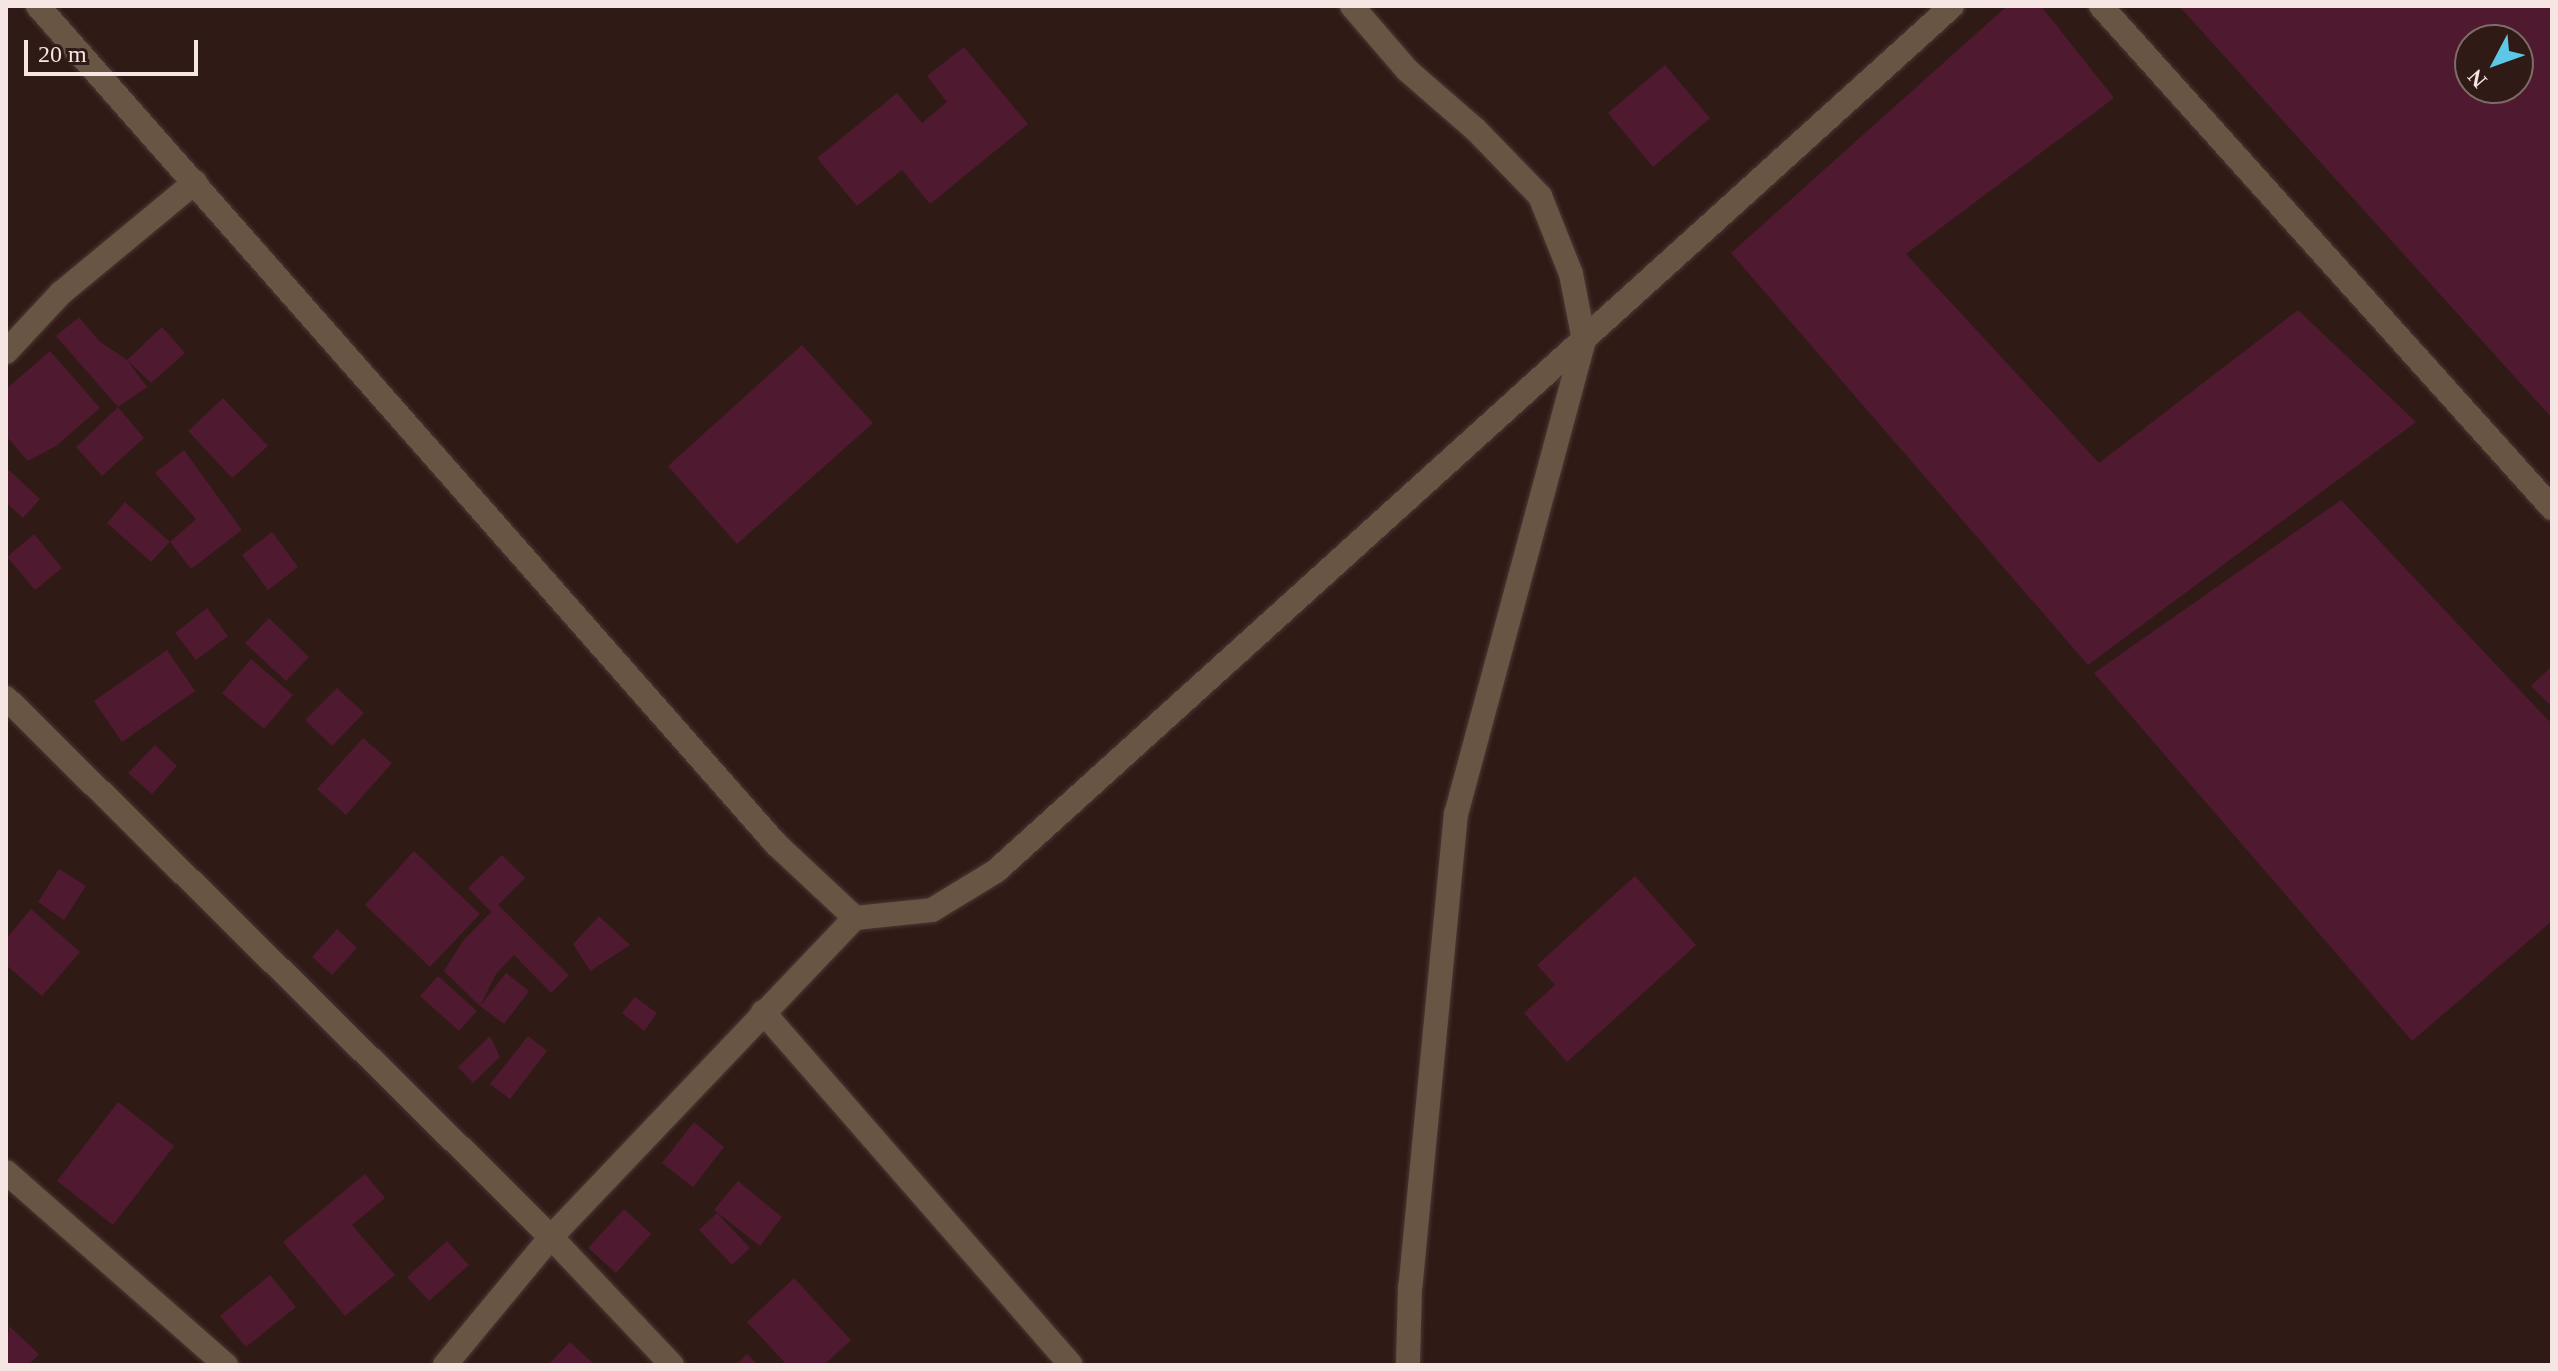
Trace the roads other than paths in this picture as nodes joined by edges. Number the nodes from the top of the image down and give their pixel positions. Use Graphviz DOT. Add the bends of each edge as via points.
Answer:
graph roads {
  1 [pos="38,6"];
  2 [pos="1352,6"];
  3 [pos="1952,6"];
  4 [pos="2101,6"];
  5 [pos="195,182"];
  6 [pos="1584,340"];
  7 [pos="6,352"];
  8 [pos="2552,508"];
  9 [pos="6,698"];
  10 [pos="855,918"];
  11 [pos="763,1012"];
  12 [pos="6,1172"];
  13 [pos="551,1237"];
  14 [pos="226,1365"];
  15 [pos="445,1365"];
  16 [pos="672,1365"];
  17 [pos="1071,1365"];
  18 [pos="1408,1365"];
  1 -- 5 [label="street"];
  2 -- 6 [label="street" via="1407,70 1540,196 1571,274"];
  3 -- 6 [label="street"];
  4 -- 8 [label="street"];
  5 -- 7 [label="street" via="61,293"];
  5 -- 10 [label="street" via="776,844"];
  6 -- 10 [label="street" via="996,871 932,910"];
  6 -- 18 [label="street" via="1456,813 1410,1287"];
  9 -- 13 [label="street"];
  10 -- 11 [label="street"];
  11 -- 13 [label="street"];
  11 -- 17 [label="street"];
  12 -- 14 [label="street"];
  13 -- 15 [label="street"];
  13 -- 16 [label="street"];
}
